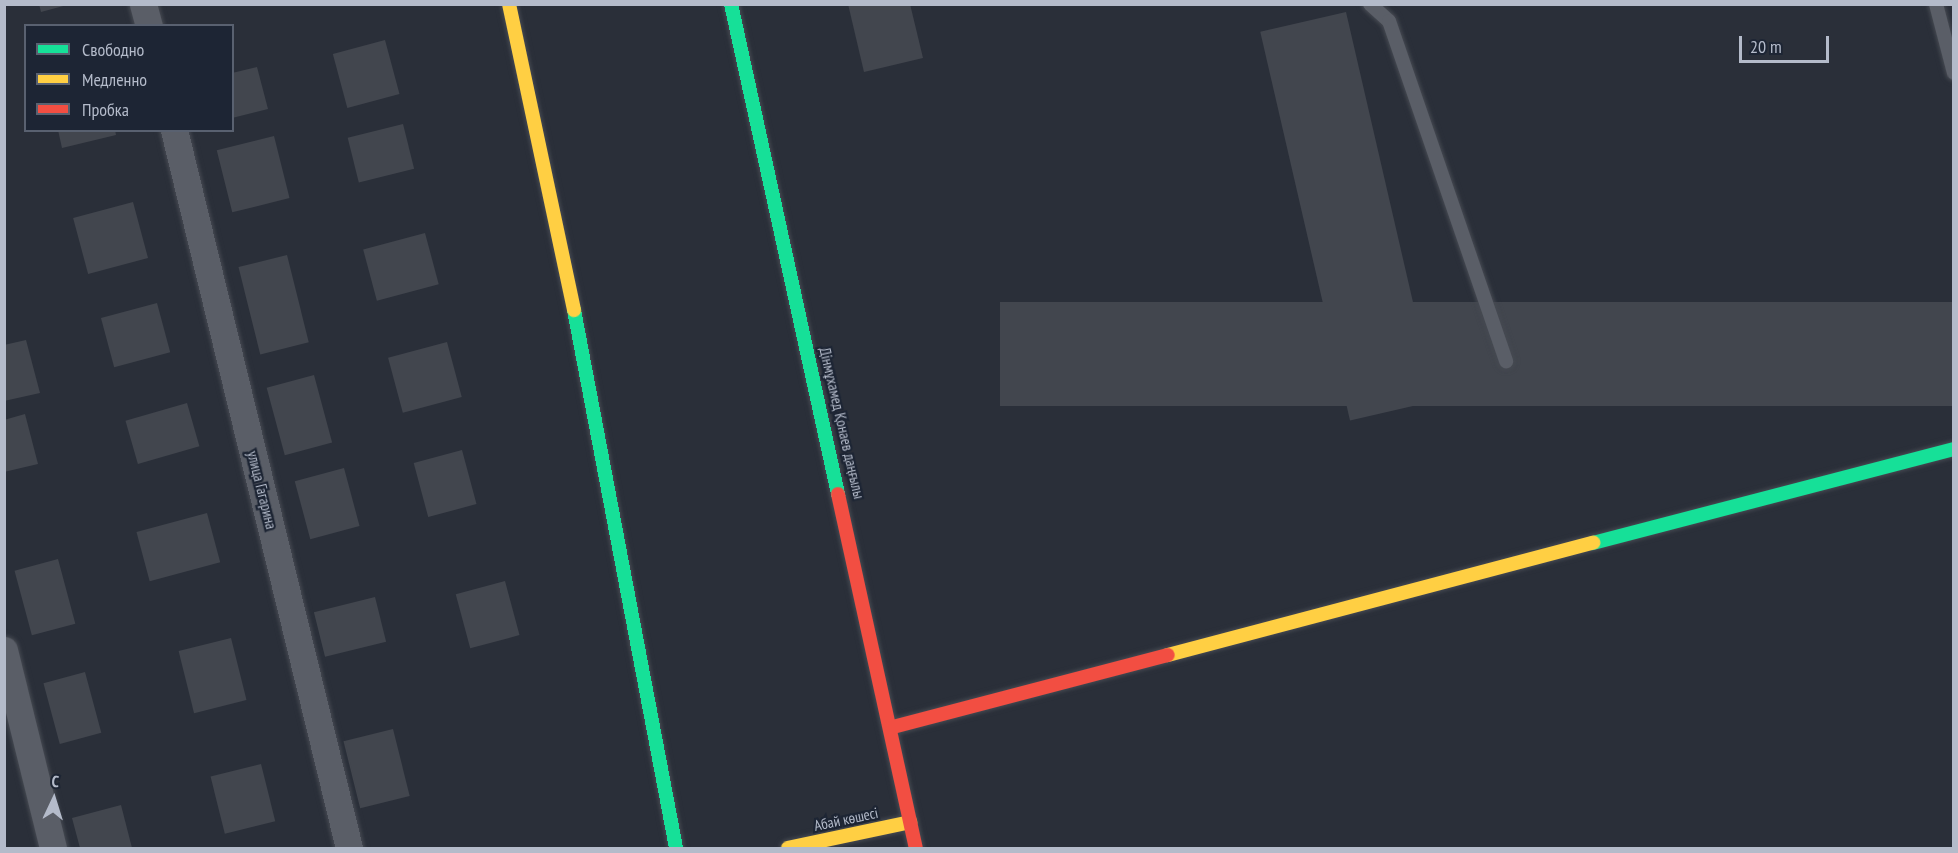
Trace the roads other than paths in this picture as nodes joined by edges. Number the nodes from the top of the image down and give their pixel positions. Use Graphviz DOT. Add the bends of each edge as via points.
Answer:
graph roads {
  1 [pos="143,4"];
  2 [pos="509,4"];
  3 [pos="731,4"];
  4 [pos="1370,4"];
  5 [pos="1936,4"];
  6 [pos="148,24"];
  7 [pos="1953,73"];
  8 [pos="174,132"];
  9 [pos="1506,361"];
  10 [pos="1953,450"];
  11 [pos="4,650"];
  12 [pos="892,727"];
  13 [pos="910,822"];
  14 [pos="53,849"];
  15 [pos="349,849"];
  16 [pos="676,849"];
  17 [pos="788,849"];
  18 [pos="916,849"];
  1 -- 6 [label="street"];
  2 -- 16 [label="street" via="555,210"];
  3 -- 12 [label="street, Дінмұхамед Қонаев даңғылы"];
  4 -- 9 [label="lane" via="1389,21"];
  5 -- 7 [label="lane"];
  8 -- 15 [label="street, улица Гагарина"];
  10 -- 12 [label="street"];
  11 -- 14 [label="street"];
  12 -- 13 [label="street, Дінмұхамед Қонаев даңғылы"];
  13 -- 17 [label="street, Абай көшесі"];
  13 -- 18 [label="street, Дінмұхамед Қонаев даңғылы"];
}
